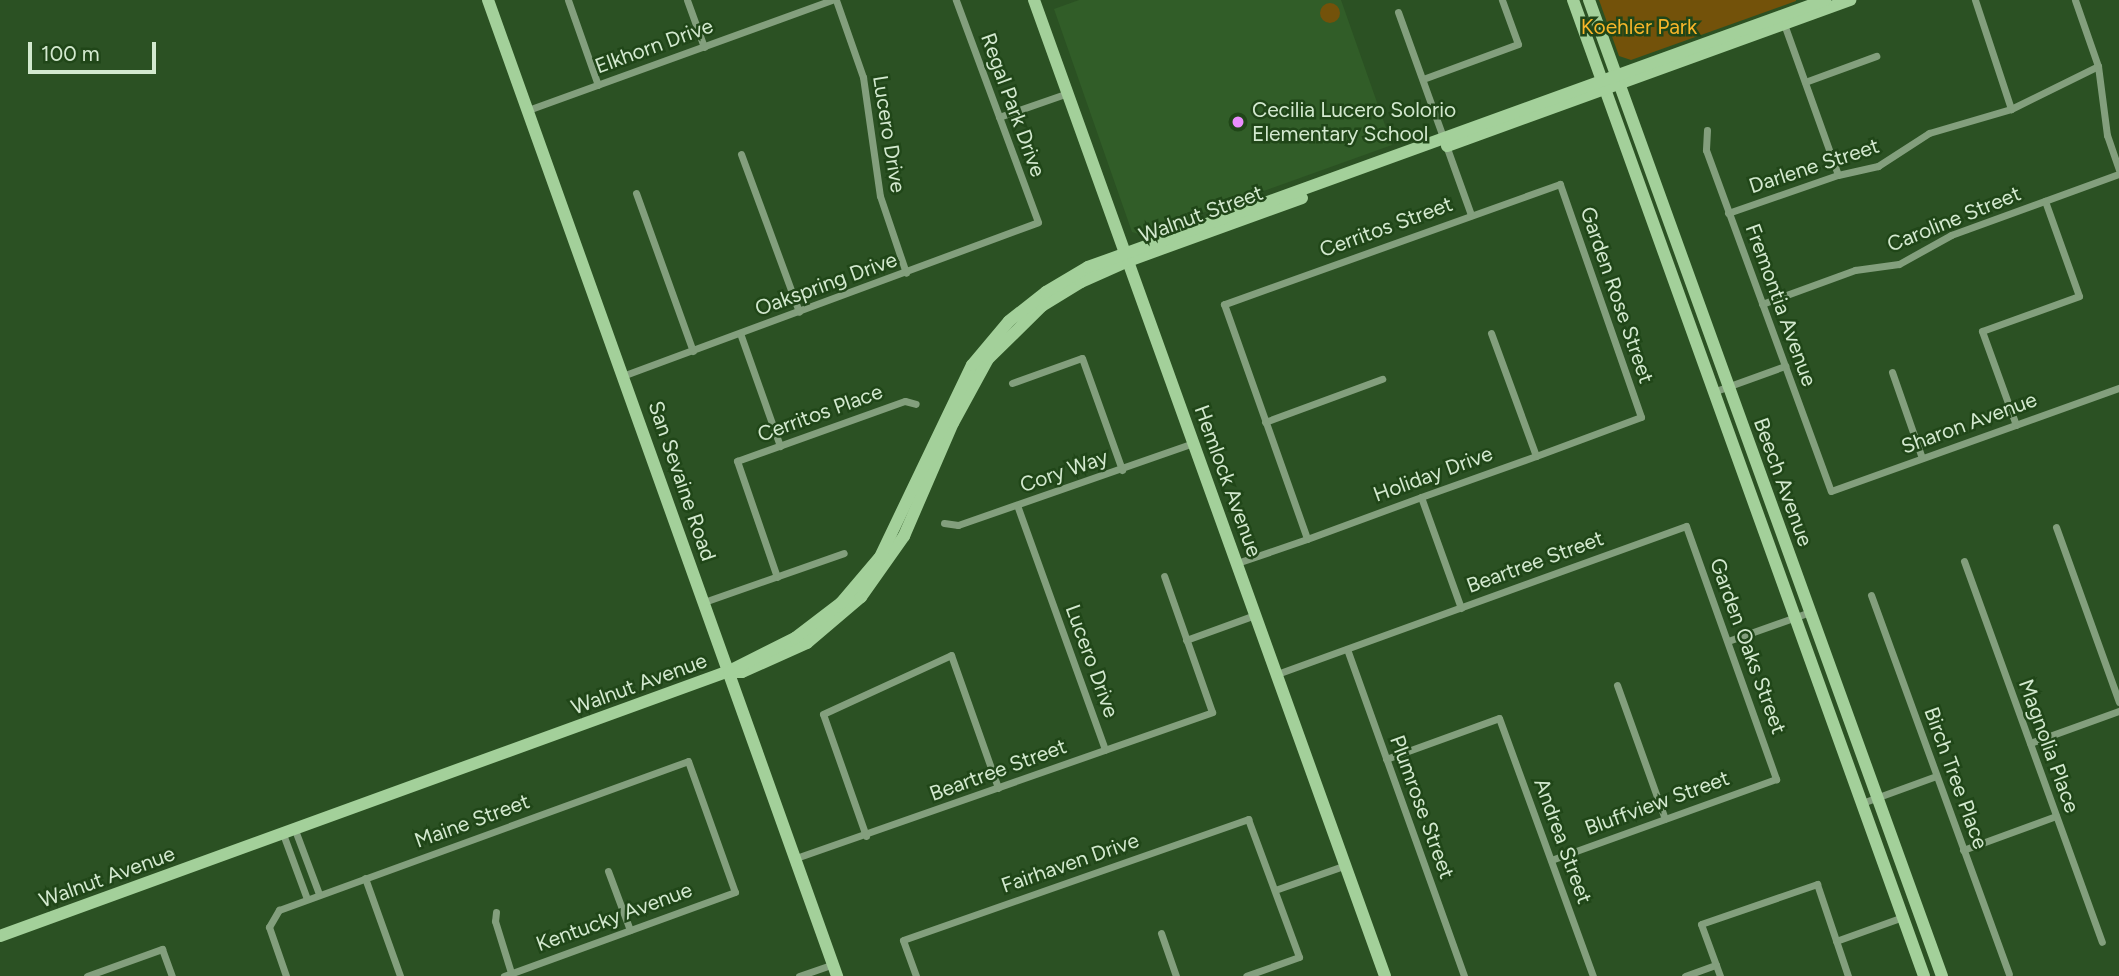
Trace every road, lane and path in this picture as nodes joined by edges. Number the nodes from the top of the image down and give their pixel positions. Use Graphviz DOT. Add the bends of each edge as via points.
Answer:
graph roads {
  1 [pos="488,0"];
  2 [pos="568,0"];
  3 [pos="687,0"];
  4 [pos="834,0"];
  5 [pos="956,0"];
  6 [pos="1034,0"];
  7 [pos="1502,0"];
  8 [pos="1573,0"];
  9 [pos="1590,0"];
  10 [pos="1825,0"];
  11 [pos="1850,0"];
  12 [pos="1975,0"];
  13 [pos="2075,0"];
  14 [pos="1398,12"];
  15 [pos="1784,24"];
  16 [pos="704,47"];
  17 [pos="1876,56"];
  18 [pos="2098,66"];
  19 [pos="1423,79"];
  20 [pos="1619,82"];
  21 [pos="1805,82"];
  22 [pos="598,85"];
  23 [pos="1605,87"];
  24 [pos="1068,93"];
  25 [pos="2011,109"];
  26 [pos="528,110"];
  27 [pos="999,117"];
  28 [pos="1707,130"];
  29 [pos="1446,142"];
  30 [pos="741,154"];
  31 [pos="2119,172"];
  32 [pos="1838,174"];
  33 [pos="1560,184"];
  34 [pos="636,193"];
  35 [pos="2045,201"];
  36 [pos="1728,213"];
  37 [pos="1471,215"];
  38 [pos="1038,222"];
  39 [pos="1126,256"];
  40 [pos="906,274"];
  41 [pos="1762,304"];
  42 [pos="799,312"];
  43 [pos="740,333"];
  44 [pos="1491,333"];
  45 [pos="693,351"];
  46 [pos="1785,366"];
  47 [pos="1892,372"];
  48 [pos="625,375"];
  49 [pos="1382,379"];
  50 [pos="1012,383"];
  51 [pos="1728,387"];
  52 [pos="2119,388"];
  53 [pos="1713,392"];
  54 [pos="916,404"];
  55 [pos="1641,417"];
  56 [pos="1265,422"];
  57 [pos="2016,425"];
  58 [pos="1194,443"];
  59 [pos="780,446"];
  60 [pos="1536,456"];
  61 [pos="1922,458"];
  62 [pos="1122,470"];
  63 [pos="1831,491"];
  64 [pos="1422,497"];
  65 [pos="1017,505"];
  66 [pos="944,523"];
  67 [pos="1686,526"];
  68 [pos="2056,527"];
  69 [pos="1307,539"];
  70 [pos="844,553"];
  71 [pos="1964,561"];
  72 [pos="1237,564"];
  73 [pos="1164,576"];
  74 [pos="777,577"];
  75 [pos="1871,595"];
  76 [pos="704,603"];
  77 [pos="1461,608"];
  78 [pos="1810,612"];
  79 [pos="1255,615"];
  80 [pos="1795,617"];
  81 [pos="1186,640"];
  82 [pos="1728,641"];
  83 [pos="1347,649"];
  84 [pos="729,671"];
  85 [pos="1277,674"];
  86 [pos="1617,685"];
  87 [pos="2119,702"];
  88 [pos="2119,711"];
  89 [pos="2030,743"];
  90 [pos="1105,750"];
  91 [pos="1386,759"];
  92 [pos="1936,776"];
  93 [pos="1776,779"];
  94 [pos="999,788"];
  95 [pos="1877,797"];
  96 [pos="1862,803"];
  97 [pos="2056,816"];
  98 [pos="1665,819"];
  99 [pos="289,832"];
  100 [pos="866,835"];
  101 [pos="1963,850"];
  102 [pos="796,858"];
  103 [pos="1551,860"];
  104 [pos="1346,865"];
  105 [pos="608,871"];
  106 [pos="365,878"];
  107 [pos="1275,890"];
  108 [pos="735,892"];
  109 [pos="319,894"];
  110 [pos="307,899"];
  111 [pos="496,912"];
  112 [pos="1903,917"];
  113 [pos="630,930"];
  114 [pos="1161,933"];
  115 [pos="0,936"];
  116 [pos="1836,941"];
  117 [pos="2102,942"];
  118 [pos="1716,965"];
  119 [pos="835,970"];
  120 [pos="2009,974"];
  121 [pos="509,975"];
  122 [pos="87,976"];
  123 [pos="172,976"];
  124 [pos="286,976"];
  125 [pos="400,976"];
  126 [pos="799,976"];
  127 [pos="916,976"];
  128 [pos="1176,976"];
  129 [pos="1246,976"];
  130 [pos="1385,976"];
  131 [pos="1464,976"];
  132 [pos="1593,976"];
  133 [pos="1685,976"];
  134 [pos="1720,976"];
  135 [pos="1848,976"];
  136 [pos="1924,976"];
  137 [pos="1942,976"];
  1 -- 26 [label="street, San Sevaine Road"];
  2 -- 22 [label="street"];
  3 -- 16 [label="street"];
  4 -- 16 [label="street, Elkhorn Drive"];
  4 -- 40 [label="street, Lucero Drive" via="863,77 880,196"];
  5 -- 27 [label="street, Regal Park Drive"];
  6 -- 24 [label="street, Hemlock Avenue"];
  7 -- 19 [label="street" via="1518,44"];
  8 -- 23 [label="street, Beech Avenue"];
  9 -- 20 [label="street, Beech Avenue"];
  10 -- 20 [label="street, Walnut Street"];
  11 -- 15 [label="street, Walnut Street"];
  12 -- 25 [label="street"];
  13 -- 18 [label="street"];
  14 -- 19 [label="street"];
  15 -- 20 [label="street, Walnut Street"];
  15 -- 21 [label="street"];
  16 -- 22 [label="street, Elkhorn Drive"];
  17 -- 21 [label="street"];
  18 -- 25 [label="street, Darlene Street"];
  18 -- 31 [label="street" via="2107,135"];
  19 -- 29 [label="street"];
  20 -- 23 [label="street, Walnut Street"];
  20 -- 51 [label="street, Beech Avenue"];
  21 -- 32 [label="street"];
  22 -- 26 [label="street, Elkhorn Drive"];
  23 -- 29 [label="street, Walnut Street"];
  23 -- 53 [label="street, Beech Avenue"];
  24 -- 27 [label="street"];
  24 -- 39 [label="street, Hemlock Avenue"];
  25 -- 32 [label="street, Darlene Street" via="1949,125 1878,166"];
  26 -- 48 [label="street, San Sevaine Road"];
  27 -- 38 [label="street, Regal Park Drive"];
  28 -- 36 [label="street, Fremontia Avenue" via="1706,150"];
  29 -- 37 [label="street"];
  29 -- 39 [label="street, Walnut Street"];
  30 -- 42 [label="street"];
  31 -- 35 [label="street, Caroline Street"];
  32 -- 36 [label="street, Darlene Street"];
  33 -- 37 [label="street, Cerritos Street"];
  33 -- 55 [label="street, Garden Rose Street"];
  34 -- 45 [label="street"];
  35 -- 41 [label="street, Caroline Street" via="1951,235 1899,264 1855,270"];
  35 -- 57 [label="street" via="2079,296 1982,331"];
  36 -- 41 [label="street, Fremontia Avenue"];
  37 -- 56 [label="street, Cerritos Street" via="1224,304"];
  38 -- 40 [label="street, Oakspring Drive"];
  39 -- 58 [label="street, Hemlock Avenue"];
  39 -- 84 [label="street, Walnut Avenue" via="1046,292 1009,321 959,386 895,530 869,571 818,622"];
  40 -- 42 [label="street, Oakspring Drive"];
  41 -- 46 [label="street, Fremontia Avenue"];
  42 -- 43 [label="street, Oakspring Drive"];
  43 -- 45 [label="street, Oakspring Drive"];
  43 -- 59 [label="street"];
  44 -- 60 [label="street"];
  45 -- 48 [label="street, Oakspring Drive"];
  46 -- 51 [label="street"];
  46 -- 63 [label="street, Fremontia Avenue"];
  47 -- 61 [label="street"];
  48 -- 76 [label="street, San Sevaine Road"];
  49 -- 56 [label="street"];
  50 -- 62 [label="street" via="1082,358"];
  51 -- 53 [label="street"];
  51 -- 78 [label="street, Beech Avenue"];
  52 -- 57 [label="street, Sharon Avenue"];
  53 -- 80 [label="street, Beech Avenue"];
  54 -- 59 [label="street, Cerritos Place" via="905,401"];
  55 -- 60 [label="street, Holiday Drive"];
  56 -- 69 [label="street"];
  57 -- 61 [label="street, Sharon Avenue"];
  58 -- 62 [label="street, Cory Way"];
  58 -- 72 [label="street, Hemlock Avenue"];
  59 -- 74 [label="street, Cerritos Place" via="737,461"];
  60 -- 64 [label="street, Holiday Drive"];
  61 -- 63 [label="street, Sharon Avenue"];
  62 -- 65 [label="street, Cory Way"];
  64 -- 69 [label="street, Holiday Drive"];
  64 -- 77 [label="street"];
  65 -- 66 [label="street, Cory Way" via="958,526"];
  65 -- 90 [label="street, Lucero Drive"];
  67 -- 77 [label="street, Beartree Street"];
  67 -- 82 [label="street, Garden Oaks Street"];
  68 -- 87 [label="street"];
  69 -- 72 [label="street, Holiday Drive"];
  70 -- 74 [label="street"];
  71 -- 89 [label="street, Magnolia Place"];
  72 -- 79 [label="street, Hemlock Avenue"];
  73 -- 81 [label="street"];
  74 -- 76 [label="street"];
  75 -- 92 [label="street, Birch Tree Place"];
  76 -- 84 [label="street, San Sevaine Road"];
  77 -- 83 [label="street, Beartree Street"];
  78 -- 80 [label="street"];
  78 -- 95 [label="street, Beech Avenue"];
  79 -- 81 [label="street"];
  79 -- 85 [label="street, Hemlock Avenue"];
  80 -- 82 [label="street"];
  80 -- 96 [label="street, Beech Avenue"];
  81 -- 90 [label="street, Beartree Street" via="1212,712"];
  82 -- 93 [label="street, Garden Oaks Street"];
  83 -- 85 [label="street, Beartree Street"];
  83 -- 91 [label="street, Plumrose Street"];
  84 -- 99 [label="street, Walnut Avenue"];
  84 -- 102 [label="street, San Sevaine Road"];
  85 -- 104 [label="street, Hemlock Avenue"];
  86 -- 98 [label="street"];
  88 -- 89 [label="street"];
  89 -- 97 [label="street, Magnolia Place"];
  90 -- 94 [label="street, Beartree Street"];
  91 -- 103 [label="street, Andrea Street" via="1499,718"];
  91 -- 131 [label="street, Plumrose Street"];
  92 -- 95 [label="street"];
  92 -- 101 [label="street, Birch Tree Place"];
  93 -- 98 [label="street, Bluffview Street"];
  94 -- 100 [label="street, Beartree Street"];
  94 -- 100 [label="street" via="951,655 823,714"];
  95 -- 96 [label="street"];
  95 -- 137 [label="street, Beech Avenue"];
  96 -- 112 [label="street, Beech Avenue"];
  97 -- 101 [label="street"];
  97 -- 117 [label="street, Magnolia Place"];
  98 -- 103 [label="street, Bluffview Street"];
  99 -- 109 [label="street"];
  99 -- 110 [label="street"];
  99 -- 115 [label="street, Walnut Avenue"];
  100 -- 102 [label="street, Beartree Street"];
  101 -- 120 [label="street, Birch Tree Place"];
  102 -- 119 [label="street, San Sevaine Road"];
  103 -- 132 [label="street, Andrea Street"];
  104 -- 107 [label="street"];
  104 -- 130 [label="street, Hemlock Avenue"];
  105 -- 113 [label="street"];
  106 -- 108 [label="street, Maine Street" via="688,761"];
  106 -- 109 [label="street, Maine Street"];
  106 -- 125 [label="street"];
  107 -- 127 [label="street, Fairhaven Drive" via="1248,819 903,940"];
  107 -- 129 [label="street" via="1299,957"];
  108 -- 113 [label="street, Kentucky Avenue"];
  109 -- 110 [label="street, Maine Street"];
  110 -- 124 [label="street, Maine Street" via="270,919"];
  111 -- 121 [label="street"];
  112 -- 116 [label="street"];
  112 -- 136 [label="street, Beech Avenue"];
  113 -- 121 [label="street, Kentucky Avenue"];
  114 -- 128 [label="street"];
  116 -- 118 [label="street" via="1817,884 1701,924"];
  116 -- 135 [label="street"];
  118 -- 133 [label="street"];
  118 -- 134 [label="street"];
  119 -- 126 [label="street"];
  122 -- 123 [label="street" via="162,949"];
}
